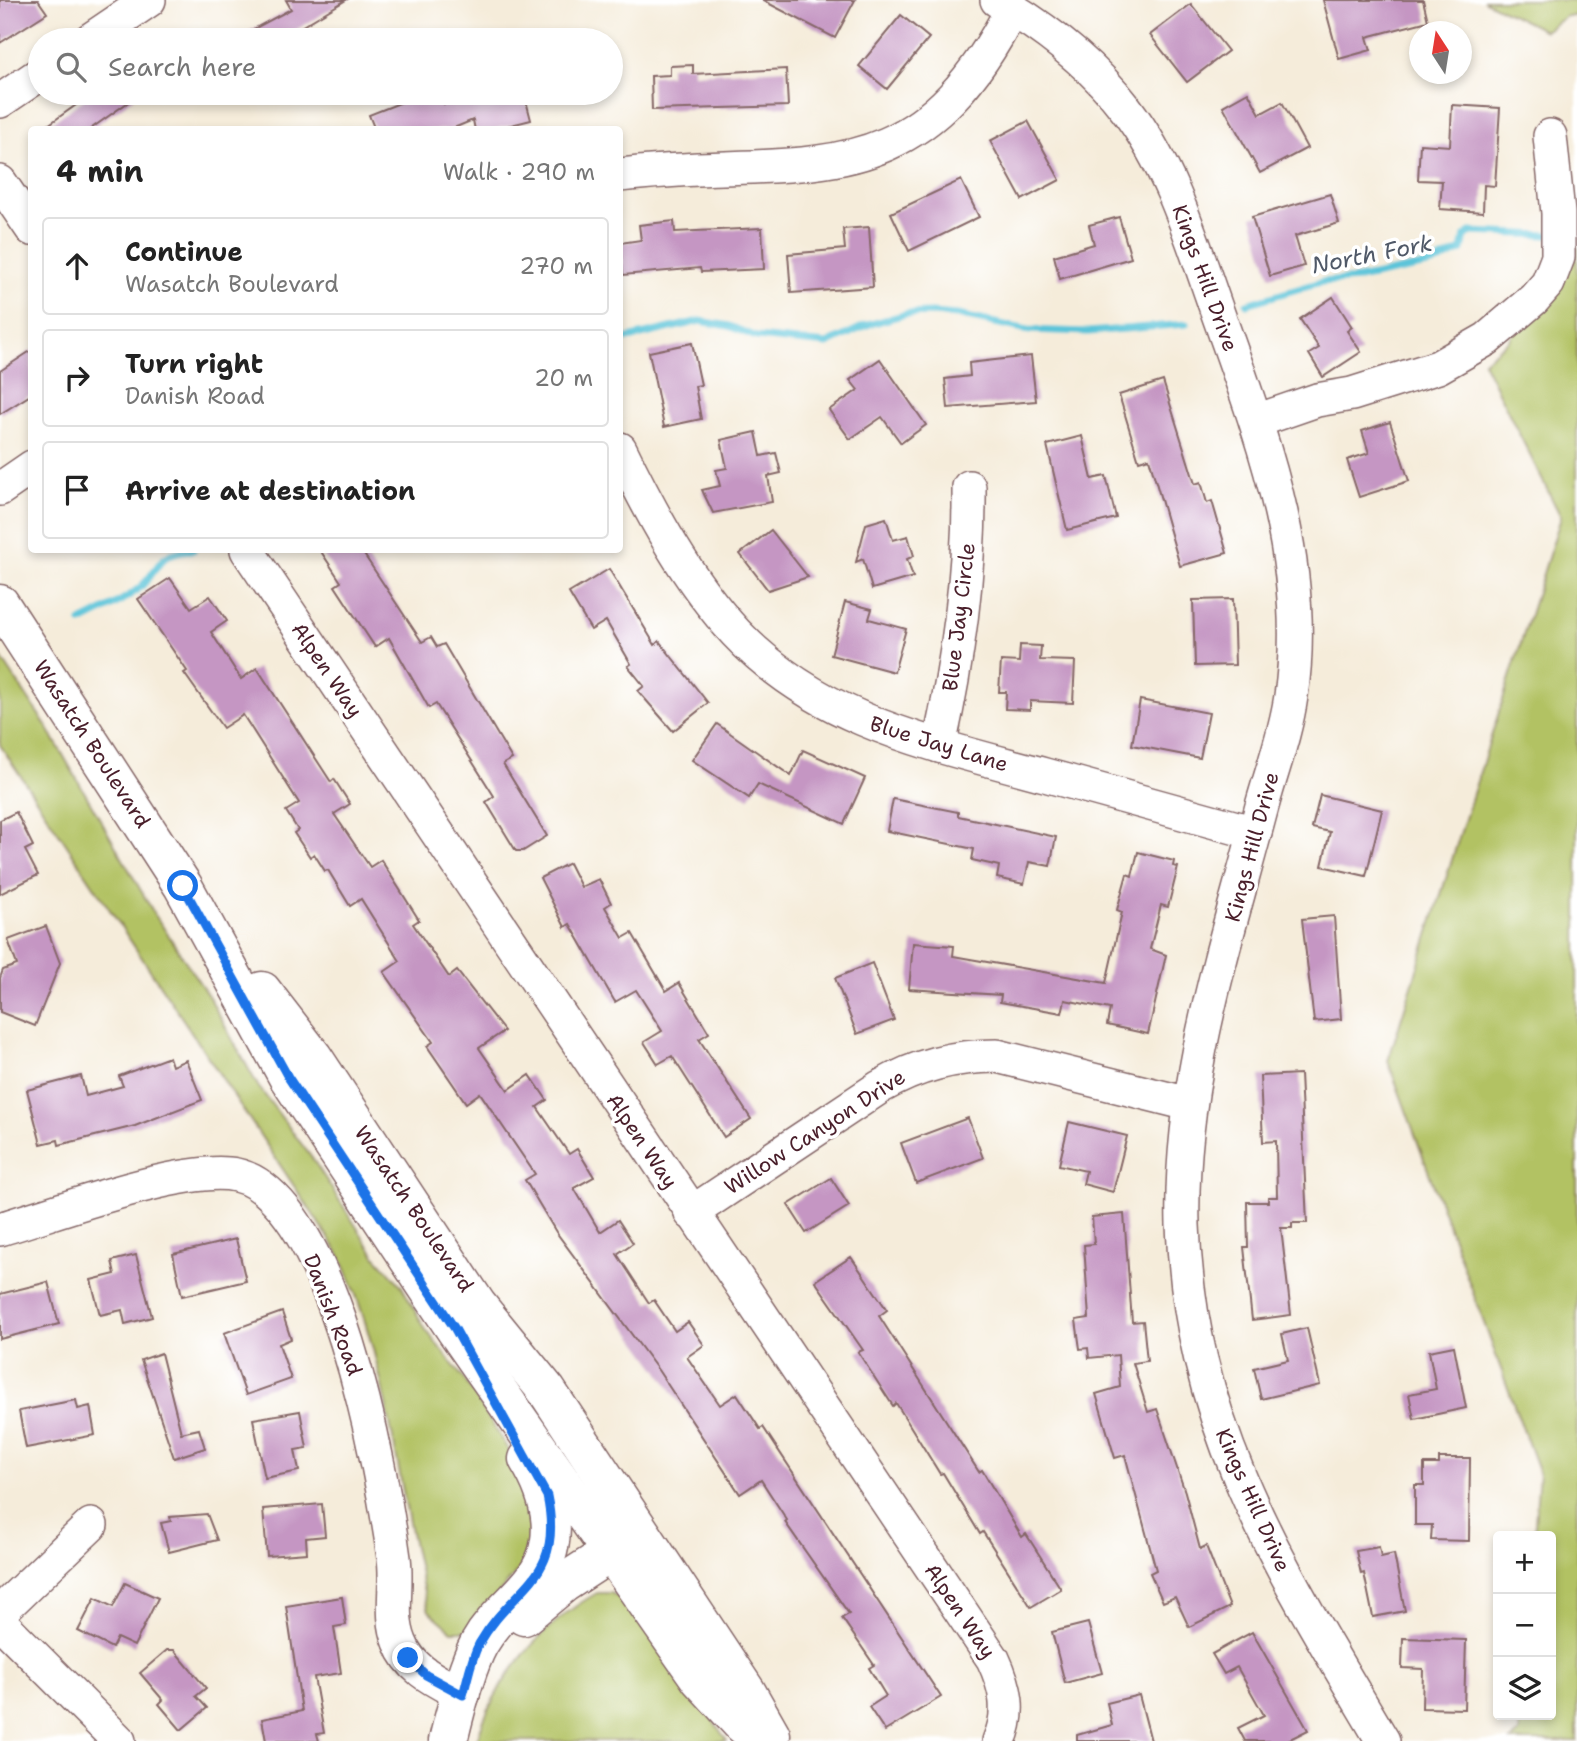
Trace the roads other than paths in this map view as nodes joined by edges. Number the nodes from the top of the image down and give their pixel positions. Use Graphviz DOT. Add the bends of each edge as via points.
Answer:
graph roads {
  1 [pos="149,0"];
  2 [pos="1004,4"];
  3 [pos="108,28"];
  4 [pos="28,82"];
  5 [pos="0,101"];
  6 [pos="1550,136"];
  7 [pos="623,175"];
  8 [pos="0,182"];
  9 [pos="28,223"];
  10 [pos="1256,421"];
  11 [pos="623,454"];
  12 [pos="28,470"];
  13 [pos="969,488"];
  14 [pos="0,489"];
  15 [pos="249,553"];
  16 [pos="0,604"];
  17 [pos="939,746"];
  18 [pos="1255,833"];
  19 [pos="1189,1104"];
  20 [pos="691,1213"];
  21 [pos="0,1229"];
  22 [pos="466,1317"];
  23 [pos="91,1525"];
  24 [pos="627,1543"];
  25 [pos="0,1612"];
  26 [pos="0,1622"];
  27 [pos="463,1695"];
  28 [pos="119,1741"];
  29 [pos="448,1741"];
  30 [pos="762,1741"];
  31 [pos="774,1741"];
  32 [pos="999,1741"];
  33 [pos="1383,1741"];
  1 -- 3 [label="street"];
  2 -- 7 [label="street" via="994,44 965,85 930,120 888,145 840,161 787,168"];
  2 -- 10 [label="street, Kings Hill Drive" via="1055,37 1095,71 1159,160 1182,211"];
  4 -- 5 [label="street"];
  6 -- 10 [label="street" via="1558,257 1548,283 1534,299 1461,355 1420,373"];
  8 -- 9 [label="street"];
  10 -- 18 [label="street, Kings Hill Drive" via="1278,492 1292,561 1295,630 1291,698"];
  11 -- 17 [label="street, Blue Jay Lane" via="686,567 736,633 794,683 863,722"];
  12 -- 14 [label="street"];
  13 -- 17 [label="street, Blue Jay Circle" via="964,608"];
  15 -- 20 [label="street, Alpen Way"];
  16 -- 22 [label="main road, Wasatch Boulevard" via="183,886 313,1057"];
  17 -- 18 [label="street, Blue Jay Lane"];
  18 -- 19 [label="street, Kings Hill Drive"];
  19 -- 20 [label="street, Willow Canyon Drive" via="997,1056 934,1062 880,1087"];
  19 -- 33 [label="street, Kings Hill Drive" via="1183,1225 1190,1305 1206,1382 1228,1453 1257,1519"];
  20 -- 32 [label="street, Alpen Way" via="993,1659 1007,1702 1006,1725"];
  21 -- 27 [label="street, Danish Road" via="203,1174 237,1175 277,1198 292,1217 321,1275 360,1384 388,1518 397,1579 394,1621 400,1642 416,1667"];
  22 -- 24 [label="main road, Wasatch Boulevard" via="547,1391"];
  22 -- 27 [label="main road, Wasatch Boulevard" via="496,1406 542,1483 552,1526 541,1571 479,1644"];
  23 -- 25 [label="street"];
  24 -- 27 [label="main road, Wasatch Boulevard" via="564,1583 525,1615"];
  24 -- 30 [label="main road" via="700,1679"];
  24 -- 31 [label="main road" via="746,1691"];
  26 -- 28 [label="street"];
  27 -- 29 [label="main road, Wasatch Boulevard"];
}
